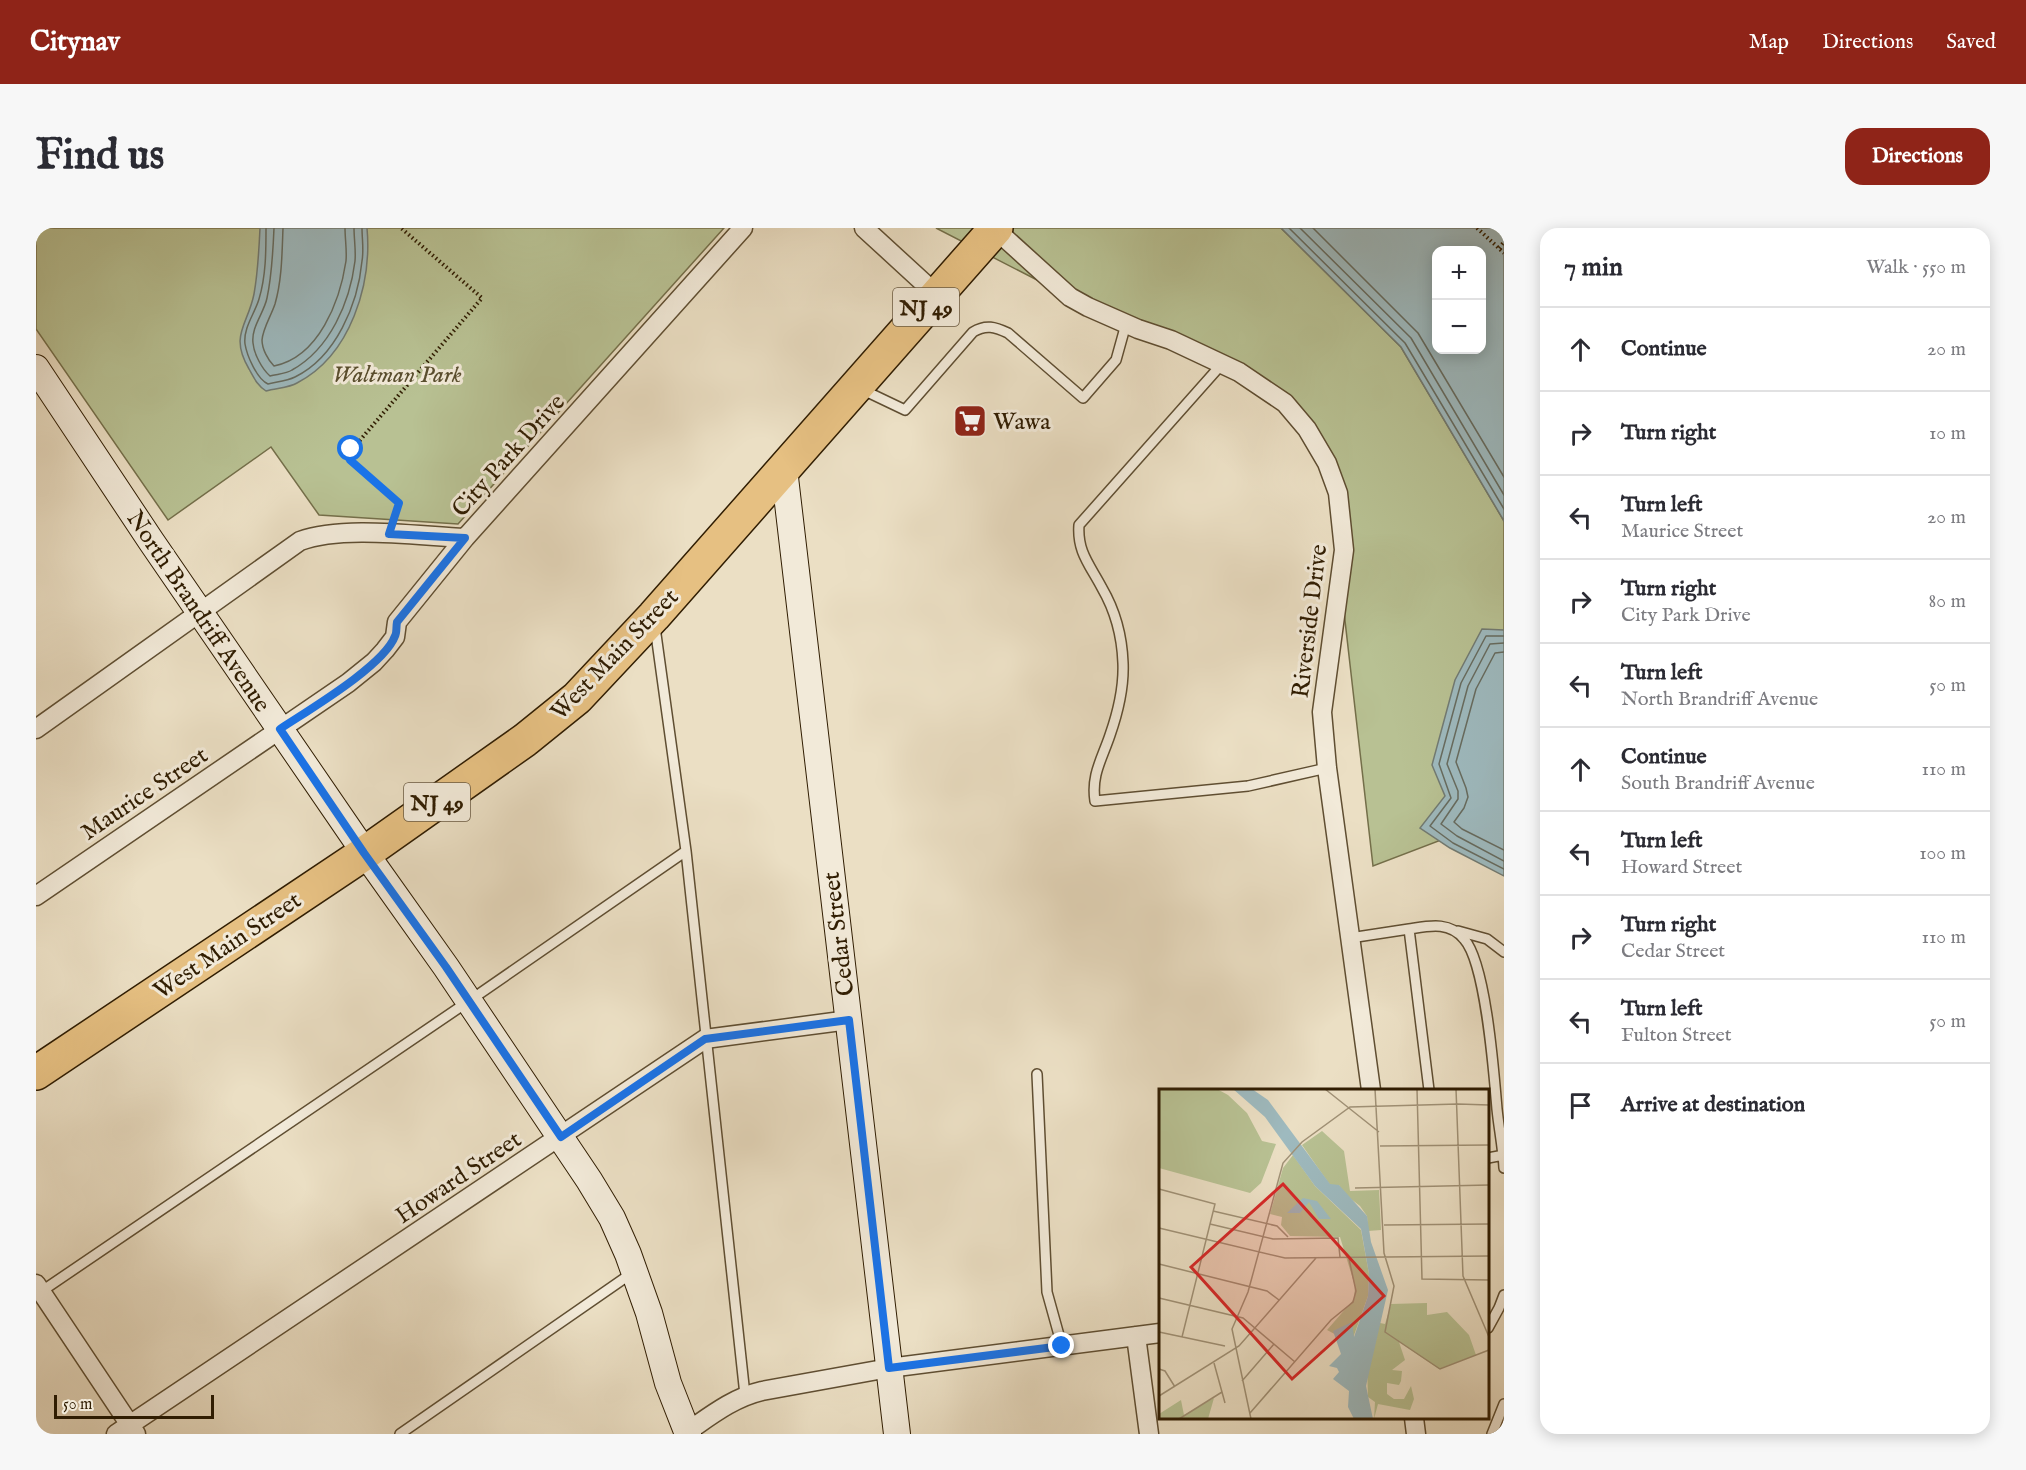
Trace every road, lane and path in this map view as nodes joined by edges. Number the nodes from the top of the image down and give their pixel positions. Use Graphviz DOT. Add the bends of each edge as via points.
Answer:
graph roads {
  1 [pos="401,228"];
  2 [pos="743,228"];
  3 [pos="864,228"];
  4 [pos="996,228"];
  5 [pos="1477,228"];
  6 [pos="1504,242"];
  7 [pos="1499,248"];
  8 [pos="1504,253"];
  9 [pos="937,296"];
  10 [pos="1126,324"];
  11 [pos="1221,365"];
  12 [pos="36,368"];
  13 [pos="856,387"];
  14 [pos="784,469"];
  15 [pos="389,534"];
  16 [pos="465,538"];
  17 [pos="201,614"];
  18 [pos="654,616"];
  19 [pos="36,729"];
  20 [pos="280,729"];
  21 [pos="1327,768"];
  22 [pos="686,851"];
  23 [pos="364,853"];
  24 [pos="36,896"];
  25 [pos="1450,928"];
  26 [pos="1409,929"];
  27 [pos="1350,938"];
  28 [pos="1504,952"];
  29 [pos="469,1001"];
  30 [pos="849,1020"];
  31 [pos="705,1039"];
  32 [pos="36,1073"];
  33 [pos="1038,1074"];
  34 [pos="1371,1089"];
  35 [pos="1429,1089"];
  36 [pos="561,1137"];
  37 [pos="1504,1156"];
  38 [pos="1489,1158"];
  39 [pos="1504,1168"];
  40 [pos="635,1271"];
  41 [pos="38,1290"];
  42 [pos="1504,1295"];
  43 [pos="1489,1326"];
  44 [pos="1159,1333"];
  45 [pos="1136,1336"];
  46 [pos="1062,1346"];
  47 [pos="889,1368"];
  48 [pos="745,1395"];
  49 [pos="1504,1404"];
  50 [pos="1414,1419"];
  51 [pos="127,1431"];
  52 [pos="686,1433"];
  53 [pos="400,1434"];
  54 [pos="897,1434"];
  55 [pos="1149,1434"];
  56 [pos="1416,1434"];
  57 [pos="1492,1434"];
  1 -- 15 [label="path" via="482,298 349,453 350,460 399,503"];
  2 -- 16 [label="street, City Park Drive"];
  3 -- 9 [label="street"];
  4 -- 9 [label="highway, West Main Street / NJ 49"];
  4 -- 10 [label="street, Riverside Drive" via="1070,297"];
  5 -- 7 [label="path"];
  6 -- 7 [label="path"];
  7 -- 8 [label="path"];
  9 -- 13 [label="highway, West Main Street / NJ 49"];
  10 -- 11 [label="street, Riverside Drive" via="1171,340"];
  10 -- 13 [label="lane" via="1116,360 1083,398 1008,333 995,327 973,332 905,410"];
  11 -- 21 [label="street, Riverside Drive" via="1239,372 1286,403 1327,463 1338,493 1344,550 1323,693"];
  11 -- 21 [label="lane" via="1079,525 1083,554 1120,629 1123,664 1121,698 1093,785 1095,801 1248,786"];
  12 -- 17 [label="main road, North Brandriff Avenue"];
  13 -- 14 [label="highway, West Main Street / NJ 49"];
  14 -- 18 [label="highway, West Main Street / NJ 49"];
  14 -- 30 [label="main road, Cedar Street"];
  15 -- 16 [label="street"];
  15 -- 17 [label="street" via="316,535 300,541"];
  16 -- 20 [label="street, City Park Drive" via="397,622 395,637 374,662"];
  17 -- 19 [label="street"];
  17 -- 20 [label="main road, North Brandriff Avenue"];
  18 -- 22 [label="lane"];
  18 -- 23 [label="highway, West Main Street / NJ 49" via="578,698 552,720"];
  20 -- 23 [label="main road, North Brandriff Avenue"];
  20 -- 24 [label="street, Maurice Street"];
  21 -- 27 [label="street, Riverside Drive"];
  22 -- 29 [label="lane"];
  22 -- 31 [label="lane"];
  23 -- 29 [label="main road, North Brandriff Avenue"];
  23 -- 32 [label="highway, West Main Street / NJ 49"];
  25 -- 26 [label="lane" via="1437,924"];
  25 -- 28 [label="lane" via="1487,939"];
  25 -- 37 [label="lane" via="1465,939 1476,959 1494,1061"];
  26 -- 27 [label="lane"];
  26 -- 35 [label="lane"];
  27 -- 34 [label="street, Riverside Drive"];
  29 -- 36 [label="main road, North Brandriff Avenue"];
  29 -- 41 [label="lane"];
  30 -- 31 [label="street, Howard Street"];
  30 -- 47 [label="main road, Cedar Street"];
  31 -- 36 [label="street, Howard Street"];
  31 -- 48 [label="lane"];
  33 -- 46 [label="lane" via="1047,1292"];
  36 -- 40 [label="main road, North Brandriff Avenue" via="612,1218"];
  36 -- 51 [label="street, Howard Street"];
  37 -- 38 [label="lane"];
  37 -- 39 [label="lane"];
  40 -- 52 [label="main road, North Brandriff Avenue"];
  40 -- 53 [label="lane"];
  41 -- 51 [label="street"];
  42 -- 43 [label="lane"];
  44 -- 45 [label="street"];
  45 -- 46 [label="street"];
  45 -- 55 [label="street"];
  46 -- 47 [label="street"];
  47 -- 48 [label="street"];
  47 -- 54 [label="main road, Cedar Street"];
  48 -- 52 [label="street"];
  49 -- 57 [label="lane"];
  50 -- 56 [label="street"];
}
